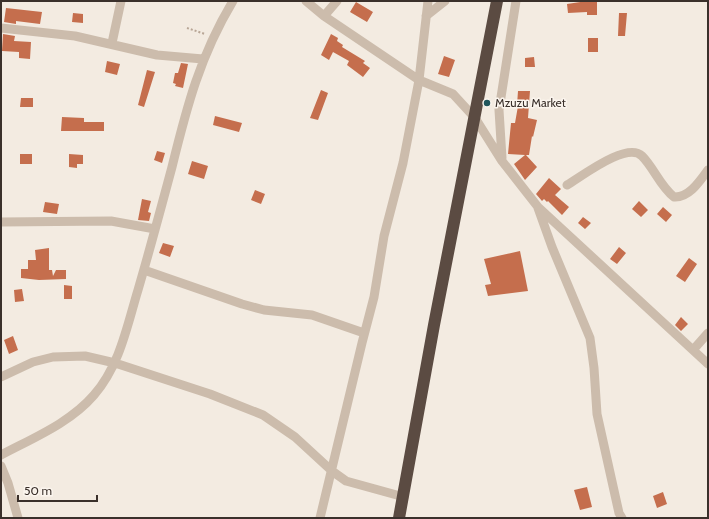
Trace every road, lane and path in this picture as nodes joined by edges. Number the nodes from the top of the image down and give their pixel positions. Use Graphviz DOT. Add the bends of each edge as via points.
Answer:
graph roads {
  1 [pos="121,1"];
  2 [pos="234,1"];
  3 [pos="306,1"];
  4 [pos="337,1"];
  5 [pos="428,1"];
  6 [pos="444,1"];
  7 [pos="497,1"];
  8 [pos="516,1"];
  9 [pos="324,16"];
  10 [pos="426,16"];
  11 [pos="1,28"];
  12 [pos="187,28"];
  13 [pos="214,37"];
  14 [pos="112,43"];
  15 [pos="203,59"];
  16 [pos="419,80"];
  17 [pos="475,118"];
  18 [pos="502,161"];
  19 [pos="708,170"];
  20 [pos="567,185"];
  21 [pos="538,206"];
  22 [pos="1,222"];
  23 [pos="155,229"];
  24 [pos="144,270"];
  25 [pos="364,333"];
  26 [pos="708,333"];
  27 [pos="693,350"];
  28 [pos="115,363"];
  29 [pos="708,364"];
  30 [pos="1,377"];
  31 [pos="1,455"];
  32 [pos="1,466"];
  33 [pos="332,472"];
  34 [pos="404,497"];
  35 [pos="18,518"];
  36 [pos="320,518"];
  37 [pos="400,518"];
  38 [pos="622,518"];
  1 -- 14 [label="street"];
  2 -- 13 [label="street"];
  3 -- 9 [label="street"];
  4 -- 9 [label="street"];
  5 -- 10 [label="street"];
  6 -- 10 [label="street"];
  7 -- 17 [label="highway"];
  8 -- 18 [label="street" via="499,110"];
  9 -- 16 [label="street"];
  10 -- 16 [label="street"];
  11 -- 14 [label="street"];
  12 -- 13 [label="path"];
  13 -- 15 [label="street"];
  14 -- 15 [label="street" via="157,55"];
  15 -- 23 [label="street" via="192,89"];
  16 -- 17 [label="street" via="453,94"];
  16 -- 25 [label="street" via="403,163 384,236 374,297"];
  17 -- 18 [label="street"];
  17 -- 34 [label="highway" via="434,325"];
  18 -- 21 [label="street"];
  19 -- 20 [label="street" via="687,194 674,197 641,155 631,152 604,162"];
  21 -- 27 [label="street"];
  21 -- 38 [label="street" via="552,247 590,338 597,414"];
  22 -- 23 [label="street" via="111,221"];
  23 -- 24 [label="street"];
  24 -- 25 [label="street" via="242,304 264,310 312,315"];
  24 -- 28 [label="street"];
  25 -- 33 [label="street"];
  26 -- 27 [label="street"];
  27 -- 29 [label="street"];
  28 -- 30 [label="street" via="85,356 53,357 33,362"];
  28 -- 31 [label="street" via="98,390 82,408 67,420"];
  28 -- 33 [label="street" via="210,394 264,415 295,437"];
  32 -- 35 [label="street"];
  33 -- 34 [label="street" via="346,481"];
  33 -- 36 [label="street"];
  34 -- 37 [label="highway"];
}
